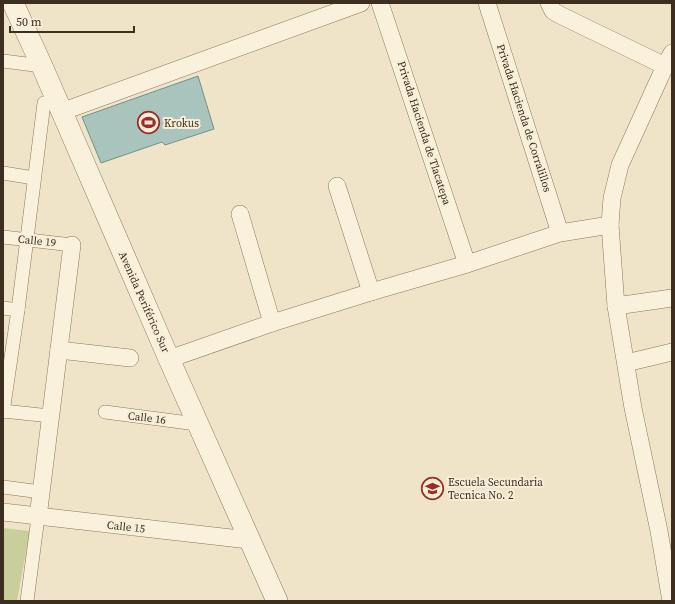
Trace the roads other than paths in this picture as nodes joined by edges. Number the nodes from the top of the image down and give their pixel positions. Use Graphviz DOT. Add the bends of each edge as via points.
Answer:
graph roads {
  1 [pos="13,3"];
  2 [pos="361,3"];
  3 [pos="380,3"];
  4 [pos="487,3"];
  5 [pos="549,3"];
  6 [pos="668,60"];
  7 [pos="3,61"];
  8 [pos="42,66"];
  9 [pos="53,108"];
  10 [pos="3,173"];
  11 [pos="34,178"];
  12 [pos="337,186"];
  13 [pos="240,214"];
  14 [pos="610,225"];
  15 [pos="560,233"];
  16 [pos="3,237"];
  17 [pos="26,240"];
  18 [pos="72,245"];
  19 [pos="467,264"];
  20 [pos="371,292"];
  21 [pos="672,298"];
  22 [pos="616,306"];
  23 [pos="3,308"];
  24 [pos="18,310"];
  25 [pos="272,323"];
  26 [pos="59,350"];
  27 [pos="672,352"];
  28 [pos="130,358"];
  29 [pos="169,359"];
  30 [pos="626,363"];
  31 [pos="3,412"];
  32 [pos="106,412"];
  33 [pos="50,416"];
  34 [pos="188,423"];
  35 [pos="3,487"];
  36 [pos="41,492"];
  37 [pos="3,512"];
  38 [pos="38,517"];
  39 [pos="666,530"];
  40 [pos="249,540"];
  41 [pos="27,601"];
  42 [pos="277,601"];
  43 [pos="672,601"];
  1 -- 8 [label="street, Avenida Periférico Sur"];
  2 -- 9 [label="street"];
  3 -- 19 [label="street, Privada Hacienda de Tlacatepa"];
  4 -- 15 [label="street, Privada Hacienda de Corralillos"];
  5 -- 6 [label="street" via="553,11 560,15"];
  6 -- 14 [label="street" via="620,165 612,198"];
  7 -- 8 [label="street"];
  8 -- 9 [label="street, Avenida Periférico Sur"];
  9 -- 11 [label="street"];
  9 -- 29 [label="street, Avenida Periférico Sur"];
  10 -- 11 [label="street"];
  11 -- 17 [label="street"];
  12 -- 20 [label="street"];
  13 -- 25 [label="street"];
  14 -- 15 [label="street"];
  14 -- 22 [label="street"];
  15 -- 19 [label="street"];
  16 -- 17 [label="street, Calle 19"];
  17 -- 18 [label="street, Calle 19"];
  17 -- 24 [label="street"];
  18 -- 26 [label="street"];
  19 -- 20 [label="street"];
  20 -- 25 [label="street"];
  21 -- 22 [label="street"];
  22 -- 30 [label="street"];
  23 -- 24 [label="street"];
  24 -- 31 [label="street"];
  25 -- 29 [label="street"];
  26 -- 28 [label="street"];
  26 -- 33 [label="street"];
  27 -- 30 [label="street"];
  29 -- 40 [label="street, Avenida Periférico Sur"];
  30 -- 39 [label="street" via="633,408"];
  31 -- 33 [label="street"];
  32 -- 34 [label="street, Calle 16"];
  33 -- 36 [label="street"];
  35 -- 36 [label="street"];
  36 -- 38 [label="street"];
  37 -- 38 [label="street, Calle 15"];
  38 -- 40 [label="street, Calle 15"];
  38 -- 41 [label="street"];
  39 -- 43 [label="street"];
  40 -- 42 [label="street, Avenida Periférico Sur"];
}
